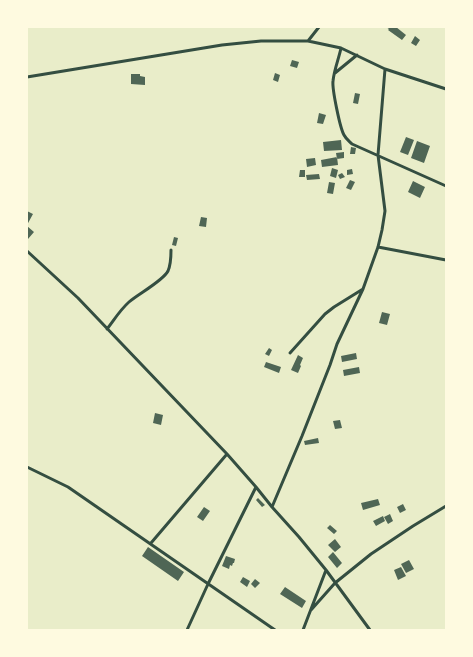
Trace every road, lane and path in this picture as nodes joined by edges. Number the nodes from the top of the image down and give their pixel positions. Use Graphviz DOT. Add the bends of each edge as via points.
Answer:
graph roads {
  1 [pos="319,27"];
  2 [pos="308,41"];
  3 [pos="341,48"];
  4 [pos="357,56"];
  5 [pos="384,69"];
  6 [pos="335,73"];
  7 [pos="27,77"];
  8 [pos="446,89"];
  9 [pos="378,155"];
  10 [pos="446,186"];
  11 [pos="378,247"];
  12 [pos="171,250"];
  13 [pos="27,251"];
  14 [pos="446,260"];
  15 [pos="363,289"];
  16 [pos="108,329"];
  17 [pos="290,353"];
  18 [pos="226,454"];
  19 [pos="27,467"];
  20 [pos="256,487"];
  21 [pos="446,506"];
  22 [pos="272,507"];
  23 [pos="151,544"];
  24 [pos="326,570"];
  25 [pos="335,583"];
  26 [pos="208,584"];
  27 [pos="311,610"];
  28 [pos="187,630"];
  29 [pos="275,630"];
  30 [pos="303,630"];
  31 [pos="370,630"];
  1 -- 2 [label="street"];
  2 -- 3 [label="street"];
  2 -- 7 [label="street" via="261,40"];
  3 -- 4 [label="street"];
  3 -- 6 [label="street"];
  4 -- 5 [label="street"];
  4 -- 6 [label="street"];
  5 -- 8 [label="street"];
  5 -- 9 [label="street"];
  6 -- 9 [label="street" via="333,89 344,135 352,144"];
  9 -- 10 [label="street"];
  9 -- 11 [label="street" via="385,211"];
  11 -- 14 [label="street"];
  11 -- 15 [label="street"];
  12 -- 16 [label="street" via="167,273 129,302"];
  13 -- 16 [label="street"];
  15 -- 17 [label="street" via="325,314"];
  15 -- 22 [label="street" via="337,344"];
  16 -- 18 [label="street"];
  18 -- 20 [label="street"];
  18 -- 23 [label="street"];
  19 -- 23 [label="street" via="68,487"];
  20 -- 22 [label="street"];
  20 -- 26 [label="street"];
  21 -- 25 [label="street" via="371,554"];
  22 -- 24 [label="street"];
  23 -- 26 [label="street"];
  24 -- 25 [label="street"];
  24 -- 27 [label="street"];
  25 -- 27 [label="street"];
  25 -- 31 [label="street"];
  26 -- 28 [label="street"];
  26 -- 29 [label="street"];
  27 -- 30 [label="street"];
}
